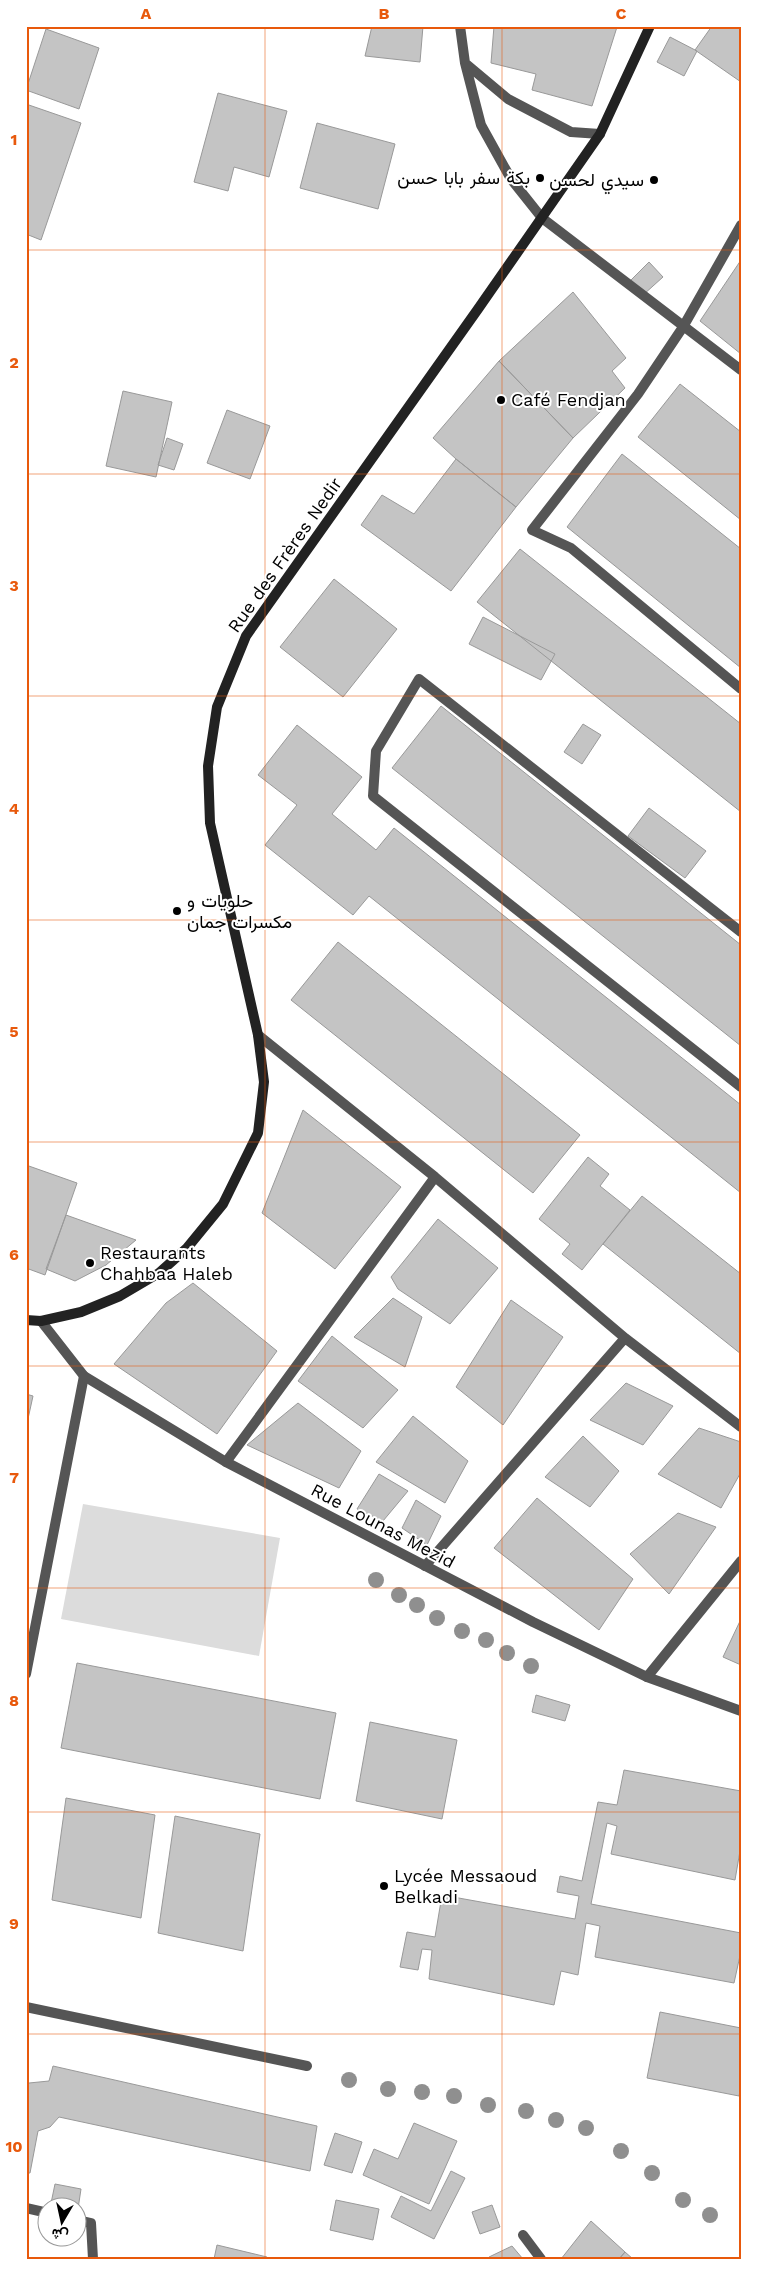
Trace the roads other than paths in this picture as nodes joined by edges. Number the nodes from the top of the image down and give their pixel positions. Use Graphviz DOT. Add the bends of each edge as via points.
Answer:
graph roads {
  1 [pos="460,26"];
  2 [pos="650,26"];
  3 [pos="465,63"];
  4 [pos="600,134"];
  5 [pos="542,218"];
  6 [pos="741,225"];
  7 [pos="683,327"];
  8 [pos="741,370"];
  9 [pos="741,689"];
  10 [pos="741,932"];
  11 [pos="258,1035"];
  12 [pos="741,1087"];
  13 [pos="435,1177"];
  14 [pos="26,1320"];
  15 [pos="41,1321"];
  16 [pos="625,1338"];
  17 [pos="84,1376"];
  18 [pos="741,1427"];
  19 [pos="226,1462"];
  20 [pos="741,1561"];
  21 [pos="425,1566"];
  22 [pos="26,1674"];
  23 [pos="647,1677"];
  24 [pos="741,1711"];
  25 [pos="26,2007"];
  26 [pos="307,2066"];
  27 [pos="88,2222"];
  28 [pos="523,2234"];
  29 [pos="93,2259"];
  30 [pos="541,2259"];
  1 -- 3 [label="street"];
  2 -- 4 [label="main road, Rue des Frères Nedir"];
  3 -- 4 [label="street" via="508,99 563,128 571,132"];
  3 -- 5 [label="street" via="481,125 510,179"];
  4 -- 5 [label="main road, Rue des Frères Nedir"];
  5 -- 7 [label="street"];
  5 -- 11 [label="main road, Rue des Frères Nedir" via="246,636 218,706 208,766 210,823"];
  6 -- 7 [label="street"];
  7 -- 8 [label="street"];
  7 -- 9 [label="street" via="638,394 532,530 572,548"];
  10 -- 12 [label="street" via="420,679 376,751 373,796"];
  11 -- 13 [label="street"];
  11 -- 15 [label="main road, Rue des Frères Nedir" via="264,1082 258,1133 223,1204 187,1248 159,1273 120,1296 81,1312"];
  13 -- 16 [label="street"];
  13 -- 19 [label="street"];
  14 -- 15 [label="main road, Rue des Frères Nedir"];
  15 -- 17 [label="street, Rue Lounas Mezid"];
  16 -- 18 [label="street"];
  16 -- 21 [label="street"];
  17 -- 19 [label="street, Rue Lounas Mezid"];
  17 -- 22 [label="street"];
  19 -- 21 [label="street, Rue Lounas Mezid"];
  20 -- 23 [label="street"];
  21 -- 23 [label="street, Rue Lounas Mezid"];
  23 -- 24 [label="street, Rue Lounas Mezid"];
  25 -- 26 [label="street"];
  27 -- 29 [label="street" via="91,2223"];
  28 -- 30 [label="street"];
}
